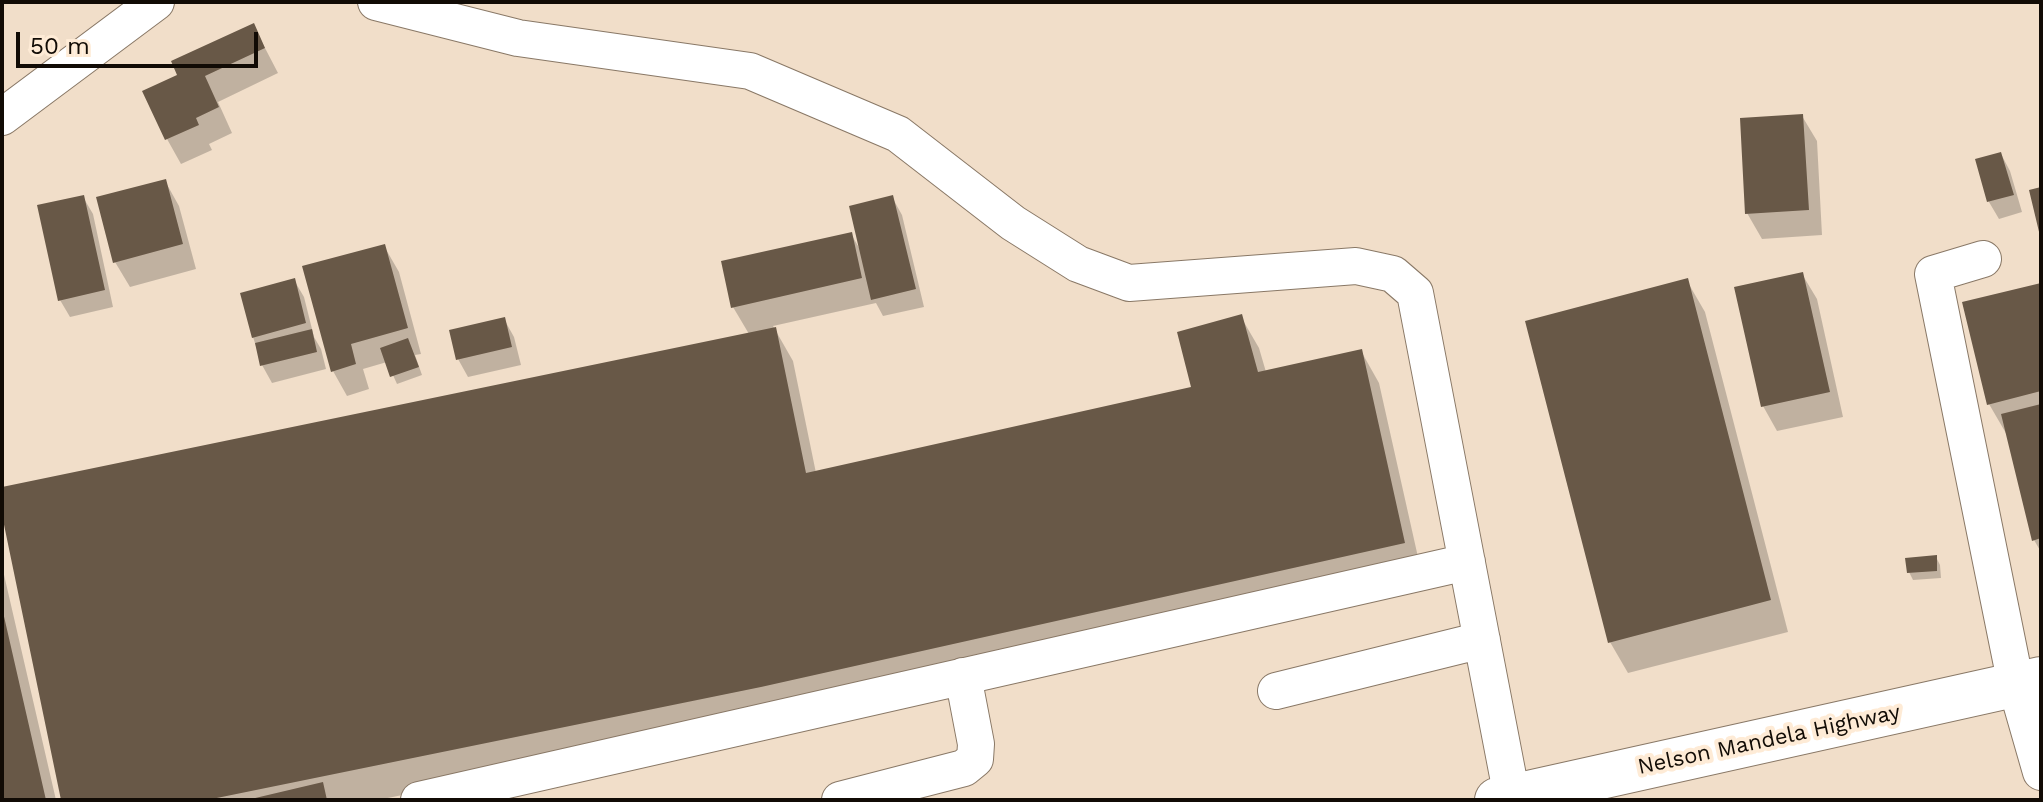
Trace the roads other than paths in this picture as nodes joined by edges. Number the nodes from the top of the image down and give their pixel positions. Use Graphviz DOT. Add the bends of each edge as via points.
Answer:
graph roads {
  1 [pos="156,2"];
  2 [pos="376,2"];
  3 [pos="2,117"];
  4 [pos="1983,259"];
  5 [pos="1467,562"];
  6 [pos="1482,640"];
  7 [pos="963,676"];
  8 [pos="2028,682"];
  9 [pos="1276,691"];
  10 [pos="2041,772"];
  11 [pos="1504,798"];
  12 [pos="419,800"];
  13 [pos="840,800"];
  1 -- 3 [label="lane"];
  2 -- 5 [label="lane" via="518,38 750,71 898,134 1013,223 1078,264 1129,283 1356,266 1393,274 1415,293"];
  4 -- 8 [label="lane" via="1933,274"];
  5 -- 6 [label="lane"];
  5 -- 7 [label="lane"];
  6 -- 9 [label="lane"];
  6 -- 11 [label="lane"];
  7 -- 12 [label="lane"];
  7 -- 13 [label="lane" via="975,759 964,768"];
  8 -- 10 [label="lane"];
  8 -- 11 [label="highway, Nelson Mandela Highway"];
}
